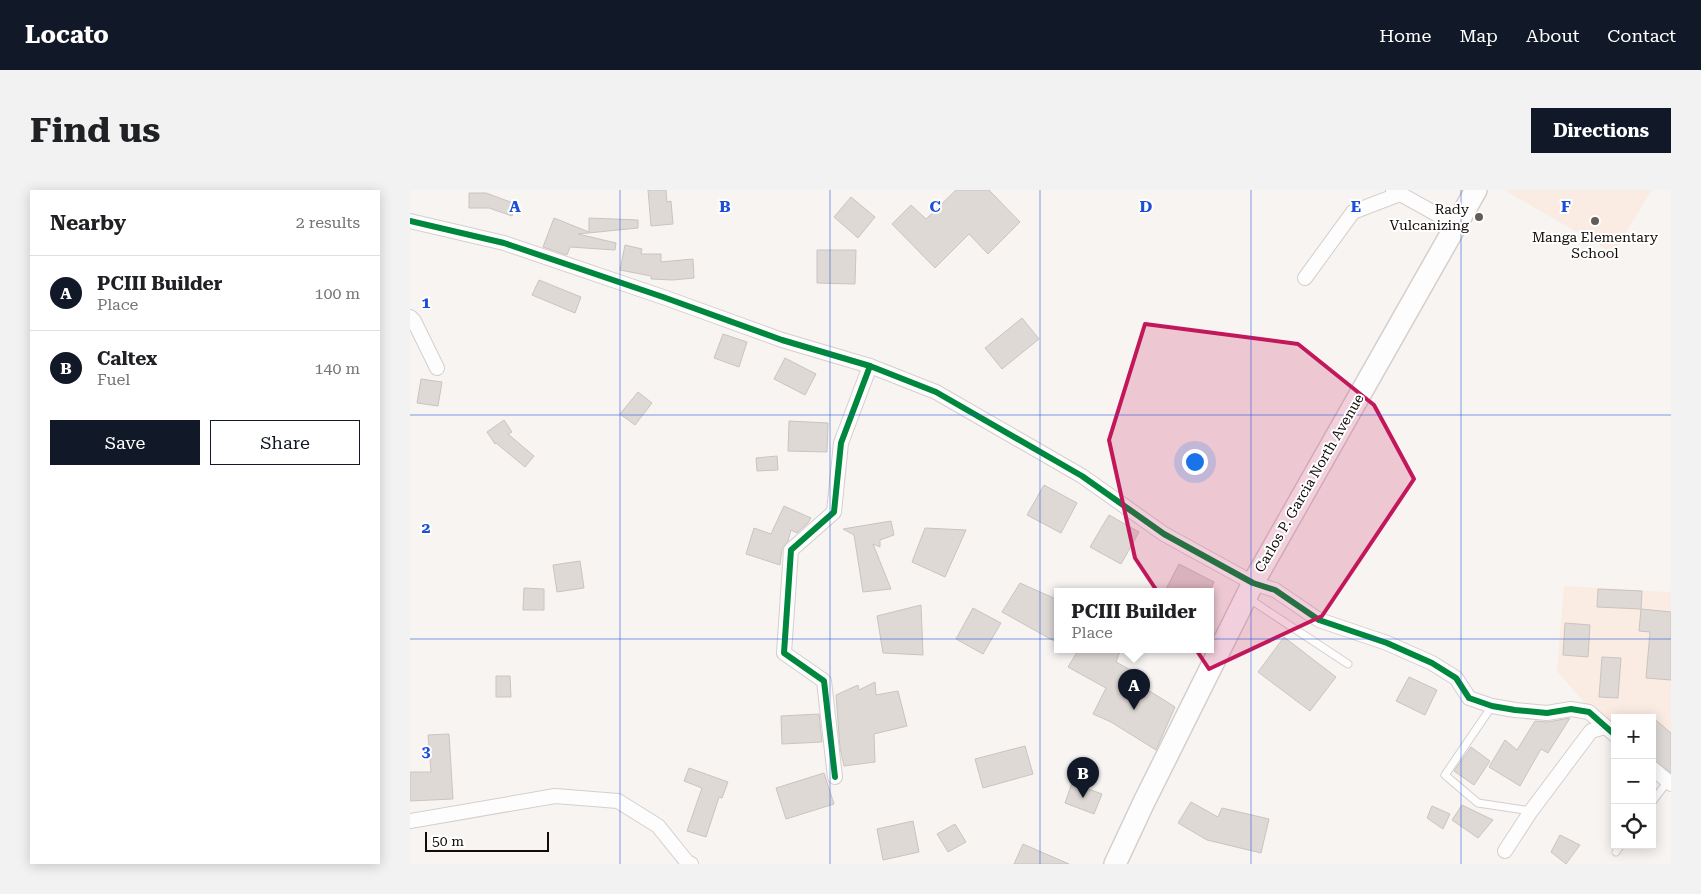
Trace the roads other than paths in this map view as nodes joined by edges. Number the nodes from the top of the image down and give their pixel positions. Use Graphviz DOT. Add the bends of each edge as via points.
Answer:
graph roads {
  1 [pos="1476,190"];
  2 [pos="1396,192"];
  3 [pos="410,221"];
  4 [pos="1456,225"];
  5 [pos="1305,278"];
  6 [pos="410,317"];
  7 [pos="870,366"];
  8 [pos="437,368"];
  9 [pos="1249,590"];
  10 [pos="1348,664"];
  11 [pos="1492,706"];
  12 [pos="1610,731"];
  13 [pos="1656,772"];
  14 [pos="835,777"];
  15 [pos="1669,783"];
  16 [pos="1656,798"];
  17 [pos="1531,810"];
  18 [pos="410,821"];
  19 [pos="1618,849"];
  20 [pos="1505,851"];
  21 [pos="1616,852"];
  22 [pos="690,864"];
  23 [pos="1115,864"];
  1 -- 4 [label="main road, Carlos P. Garcia North Avenue"];
  2 -- 4 [label="street"];
  2 -- 5 [label="street" via="1353,212"];
  3 -- 7 [label="street" via="504,243 782,340"];
  4 -- 9 [label="main road, Carlos P. Garcia North Avenue"];
  6 -- 8 [label="street"];
  7 -- 9 [label="street" via="936,392 1082,476"];
  7 -- 14 [label="street" via="840,443 834,512 791,550 784,653 824,681"];
  9 -- 10 [label="lane"];
  9 -- 11 [label="street" via="1275,590 1319,620 1432,663 1456,678 1468,698"];
  9 -- 23 [label="main road, Carlos P. Garcia North Avenue"];
  11 -- 12 [label="street" via="1547,713 1589,712"];
  11 -- 17 [label="lane" via="1445,775 1478,803"];
  12 -- 17 [label="street" via="1591,731"];
  13 -- 15 [label="street"];
  15 -- 16 [label="lane"];
  17 -- 20 [label="street"];
  18 -- 22 [label="street" via="555,796 618,800 658,826"];
  19 -- 21 [label="lane"];
}
